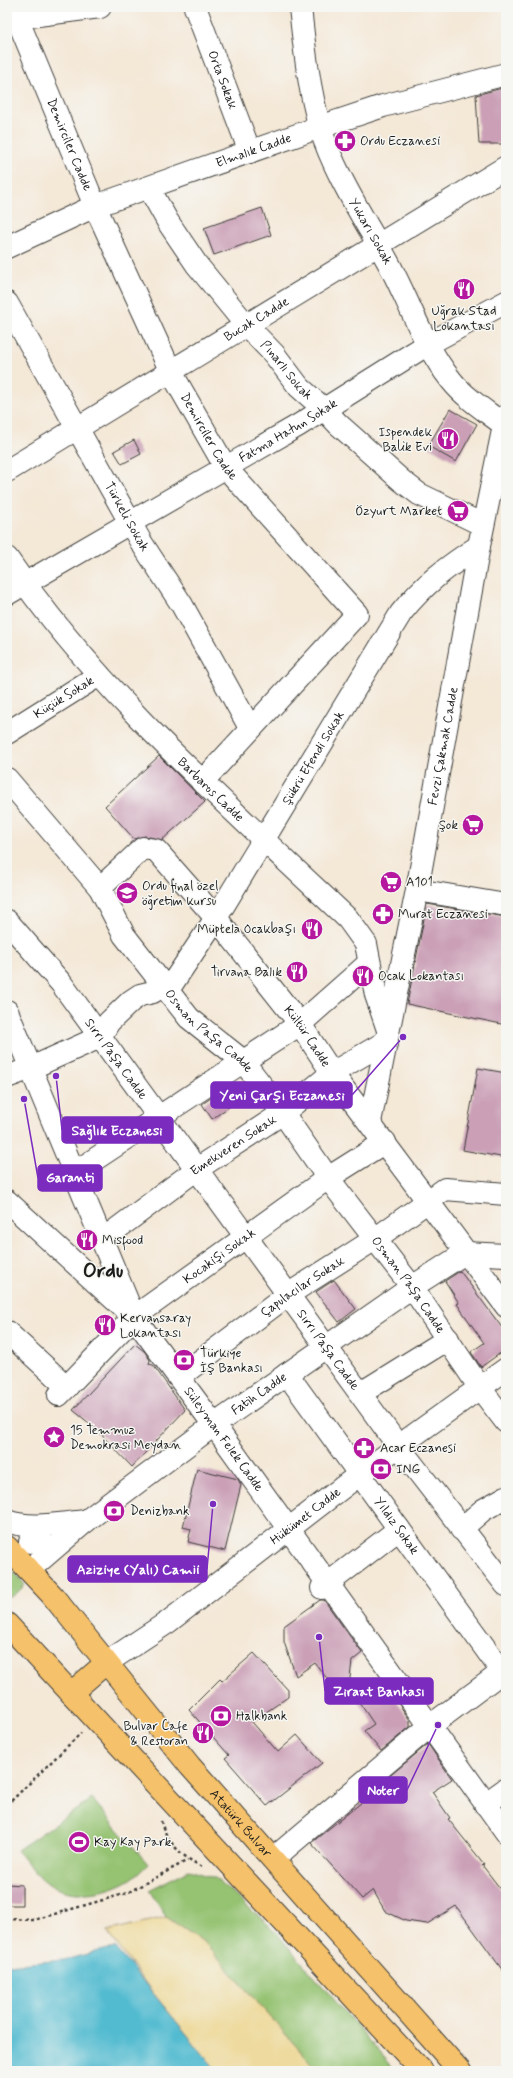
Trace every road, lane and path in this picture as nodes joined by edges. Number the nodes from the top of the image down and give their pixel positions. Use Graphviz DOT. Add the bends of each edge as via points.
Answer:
graph roads {
  1 [pos="100,7"];
  2 [pos="195,7"];
  3 [pos="300,7"];
  4 [pos="12,18"];
  5 [pos="506,74"];
  6 [pos="320,127"];
  7 [pos="250,152"];
  8 [pos="506,167"];
  9 [pos="149,188"];
  10 [pos="95,206"];
  11 [pos="378,245"];
  12 [pos="7,247"];
  13 [pos="506,302"];
  14 [pos="7,303"];
  15 [pos="246,325"];
  16 [pos="428,344"];
  17 [pos="170,370"];
  18 [pos="324,409"];
  19 [pos="505,420"];
  20 [pos="78,428"];
  21 [pos="226,468"];
  22 [pos="7,471"];
  23 [pos="131,523"];
  24 [pos="481,536"];
  25 [pos="7,558"];
  26 [pos="16,589"];
  27 [pos="99,675"];
  28 [pos="250,728"];
  29 [pos="7,732"];
  30 [pos="7,779"];
  31 [pos="202,782"];
  32 [pos="264,840"];
  33 [pos="100,888"];
  34 [pos="417,890"];
  35 [pos="506,904"];
  36 [pos="216,918"];
  37 [pos="7,921"];
  38 [pos="370,963"];
  39 [pos="168,990"];
  40 [pos="7,1011"];
  41 [pos="300,1024"];
  42 [pos="387,1035"];
  43 [pos="100,1037"];
  44 [pos="242,1060"];
  45 [pos="30,1068"];
  46 [pos="332,1073"];
  47 [pos="7,1076"];
  48 [pos="283,1113"];
  49 [pos="158,1116"];
  50 [pos="370,1122"];
  51 [pos="385,1142"];
  52 [pos="197,1169"];
  53 [pos="74,1173"];
  54 [pos="328,1178"];
  55 [pos="506,1194"];
  56 [pos="7,1201"];
  57 [pos="429,1202"];
  58 [pos="246,1236"];
  59 [pos="375,1239"];
  60 [pos="102,1240"];
  61 [pos="466,1254"];
  62 [pos="506,1255"];
  63 [pos="412,1287"];
  64 [pos="289,1294"];
  65 [pos="506,1306"];
  66 [pos="134,1317"];
  67 [pos="7,1332"];
  68 [pos="448,1339"];
  69 [pos="326,1346"];
  70 [pos="506,1369"];
  71 [pos="287,1374"];
  72 [pos="179,1377"];
  73 [pos="480,1388"];
  74 [pos="361,1393"];
  75 [pos="506,1422"];
  76 [pos="214,1425"];
  77 [pos="399,1446"];
  78 [pos="360,1474"];
  79 [pos="506,1497"];
  80 [pos="7,1521"];
  81 [pos="86,1521"];
  82 [pos="288,1528"];
  83 [pos="462,1529"];
  84 [pos="399,1530"];
  85 [pos="7,1547"];
  86 [pos="29,1570"];
  87 [pos="506,1585"];
  88 [pos="325,1586"];
  89 [pos="7,1624"];
  90 [pos="106,1663"];
  91 [pos="505,1673"];
  92 [pos="71,1693"];
  93 [pos="430,1726"];
  94 [pos="84,1730"];
  95 [pos="506,1789"];
  96 [pos="485,1804"];
  97 [pos="7,1805"];
  98 [pos="506,1832"];
  99 [pos="273,1859"];
  100 [pos="188,1860"];
  101 [pos="7,1919"];
  102 [pos="422,2071"];
  103 [pos="460,2071"];
  1 -- 4 [label="street"];
  2 -- 7 [label="street, Orta Sokak"];
  3 -- 6 [label="street, Yukarı Sokak"];
  4 -- 10 [label="street, Demirciler Cadde"];
  5 -- 6 [label="street, Elmalık Cadde" via="383,106"];
  6 -- 7 [label="street, Elmalık Cadde"];
  6 -- 11 [label="street, Yukarı Sokak" via="345,185"];
  7 -- 9 [label="street, Elmalık Cadde"];
  8 -- 11 [label="street, Bucak Cadde"];
  9 -- 10 [label="street, Elmalık Cadde"];
  9 -- 15 [label="street, Pınarlı Sokak" via="197,265"];
  10 -- 12 [label="street, Elmalık Cadde"];
  10 -- 17 [label="street, Demirciler Cadde"];
  11 -- 15 [label="street, Bucak Cadde"];
  11 -- 16 [label="street, Yukarı Sokak"];
  13 -- 16 [label="street, Fatma Hatun Sokak"];
  14 -- 20 [label="street, Türkeli Sokak"];
  15 -- 17 [label="street, Bucak Cadde"];
  15 -- 18 [label="street, Pınarlı Sokak" via="274,354 299,387"];
  16 -- 18 [label="street, Fatma Hatun Sokak"];
  16 -- 19 [label="street, Yukarı Sokak" via="452,381 467,396"];
  17 -- 20 [label="street, Bucak Cadde"];
  17 -- 21 [label="street, Demirciler Cadde"];
  18 -- 21 [label="street, Fatma Hatun Sokak"];
  18 -- 24 [label="street, Pınarlı Sokak" via="402,481"];
  19 -- 24 [label="street, Fevzi Çakmak Cadde"];
  20 -- 22 [label="street, Bucak Cadde"];
  20 -- 23 [label="street, Türkeli Sokak"];
  21 -- 23 [label="street, Fatma Hatun Sokak"];
  21 -- 28 [label="street, Demirciler Cadde" via="357,614"];
  23 -- 26 [label="street, Fatma Hatun Sokak"];
  23 -- 28 [label="street, Türkeli Sokak" via="182,605"];
  24 -- 32 [label="street, Şükrü Efendi Sokak" via="417,592 401,613"];
  24 -- 34 [label="street, Fevzi Çakmak Cadde"];
  25 -- 26 [label="street, Barbaros Cadde"];
  26 -- 27 [label="street, Barbaros Cadde"];
  27 -- 29 [label="street, Küçük Sokak"];
  27 -- 31 [label="street, Barbaros Cadde"];
  28 -- 31 [label="street, Demirciler Cadde"];
  30 -- 33 [label="street, Osman Paşa Cadde"];
  31 -- 32 [label="street, Barbaros Cadde"];
  32 -- 36 [label="street, Şükrü Efendi Sokak"];
  32 -- 38 [label="street, Barbaros Cadde" via="348,919 366,944"];
  33 -- 36 [label="street, Kültür Cadde" via="143,848 156,850"];
  33 -- 39 [label="street, Osman Paşa Cadde" via="124,935"];
  34 -- 35 [label="street"];
  34 -- 42 [label="street, Fevzi Çakmak Cadde"];
  36 -- 39 [label="street, Şükrü Efendi Sokak"];
  36 -- 41 [label="street, Kültür Cadde"];
  37 -- 43 [label="street, Sırrı Paşa Cadde" via="61,983"];
  38 -- 41 [label="street"];
  38 -- 42 [label="street, Barbaros Cadde"];
  39 -- 43 [label="street" via="157,988 131,1001 109,1022"];
  39 -- 44 [label="street, Osman Paşa Cadde" via="189,1018"];
  40 -- 45 [label="street, Süleyman Felek Cadde"];
  41 -- 44 [label="street"];
  41 -- 46 [label="street, Kültür Cadde"];
  42 -- 46 [label="street, Emekveren Sokak"];
  42 -- 50 [label="street, Fevzi Çakmak Cadde"];
  43 -- 45 [label="street"];
  43 -- 49 [label="street, Sırrı Paşa Cadde"];
  44 -- 48 [label="street, Osman Paşa Cadde"];
  44 -- 49 [label="street"];
  45 -- 47 [label="street"];
  45 -- 53 [label="street, Süleyman Felek Cadde"];
  46 -- 48 [label="street, Emekveren Sokak"];
  46 -- 50 [label="street, Kültür Cadde"];
  48 -- 52 [label="street, Emekveren Sokak"];
  48 -- 54 [label="street, Osman Paşa Cadde"];
  49 -- 52 [label="street, Sırrı Paşa Cadde"];
  49 -- 53 [label="street"];
  50 -- 51 [label="street, Kültür Cadde"];
  51 -- 54 [label="street, Kocakişi Sokak"];
  51 -- 57 [label="street, Kültür Cadde"];
  52 -- 58 [label="street, Sırrı Paşa Cadde"];
  52 -- 60 [label="street, Emekveren Sokak"];
  53 -- 60 [label="street, Süleyman Felek Cadde"];
  54 -- 58 [label="street, Kocakişi Sokak"];
  54 -- 59 [label="street, Osman Paşa Cadde"];
  55 -- 57 [label="street, Çapulacılar Sokak" via="445,1188"];
  56 -- 66 [label="street"];
  57 -- 59 [label="street, Çapulacılar Sokak"];
  57 -- 61 [label="street, Kültür Cadde"];
  58 -- 64 [label="street, Sırrı Paşa Cadde"];
  58 -- 66 [label="street, Kocakişi Sokak"];
  59 -- 63 [label="street, Osman Paşa Cadde"];
  59 -- 64 [label="street, Çapulacılar Sokak"];
  60 -- 66 [label="street, Süleyman Felek Cadde"];
  61 -- 62 [label="street"];
  61 -- 63 [label="street, Fatih Cadde"];
  61 -- 65 [label="street, Kültür Cadde"];
  63 -- 68 [label="street, Osman Paşa Cadde"];
  63 -- 69 [label="street, Fatih Cadde"];
  64 -- 69 [label="street, Sırrı Paşa Cadde"];
  64 -- 72 [label="street, Çapulacılar Sokak"];
  66 -- 67 [label="street, Kocakişi Sokak" via="63,1391"];
  66 -- 72 [label="street, Süleyman Felek Cadde"];
  68 -- 73 [label="street, Osman Paşa Cadde"];
  68 -- 74 [label="street"];
  69 -- 71 [label="street, Fatih Cadde"];
  69 -- 74 [label="street, Sırrı Paşa Cadde"];
  70 -- 73 [label="street, Hükümet Cadde"];
  71 -- 76 [label="street, Fatih Cadde"];
  71 -- 78 [label="street, Yıldız Sokak"];
  72 -- 76 [label="street, Süleyman Felek Cadde"];
  73 -- 75 [label="street, Osman Paşa Cadde"];
  73 -- 77 [label="street, Hükümet Cadde"];
  74 -- 77 [label="street, Sırrı Paşa Cadde"];
  76 -- 81 [label="street, Fatih Cadde"];
  76 -- 82 [label="street, Süleyman Felek Cadde"];
  77 -- 78 [label="street, Hükümet Cadde"];
  77 -- 83 [label="street, Sırrı Paşa Cadde"];
  78 -- 82 [label="street, Hükümet Cadde"];
  78 -- 84 [label="street, Yıldız Sokak"];
  79 -- 83 [label="street" via="483,1510"];
  80 -- 81 [label="street" via="33,1525"];
  81 -- 86 [label="street, Fatih Cadde"];
  82 -- 88 [label="street, Süleyman Felek Cadde"];
  82 -- 90 [label="street, Hükümet Cadde" via="168,1622"];
  83 -- 87 [label="street, Sırrı Paşa Cadde"];
  84 -- 88 [label="street"];
  84 -- 91 [label="street, Yıldız Sokak"];
  85 -- 86 [label="highway, Atatürk Bulvar"];
  86 -- 90 [label="highway, Atatürk Bulvar"];
  88 -- 93 [label="street, Süleyman Felek Cadde"];
  89 -- 92 [label="highway"];
  90 -- 92 [label="highway"];
  90 -- 99 [label="highway, Atatürk Bulvar" via="190,1766"];
  91 -- 93 [label="street"];
  92 -- 102 [label="highway"];
  93 -- 96 [label="street, Süleyman Felek Cadde"];
  93 -- 99 [label="street"];
  94 -- 97 [label="path"];
  95 -- 96 [label="street"];
  96 -- 98 [label="street, Süleyman Felek Cadde"];
  99 -- 103 [label="highway, Atatürk Bulvar"];
  100 -- 101 [label="path" via="127,1893 34,1920"];
}
